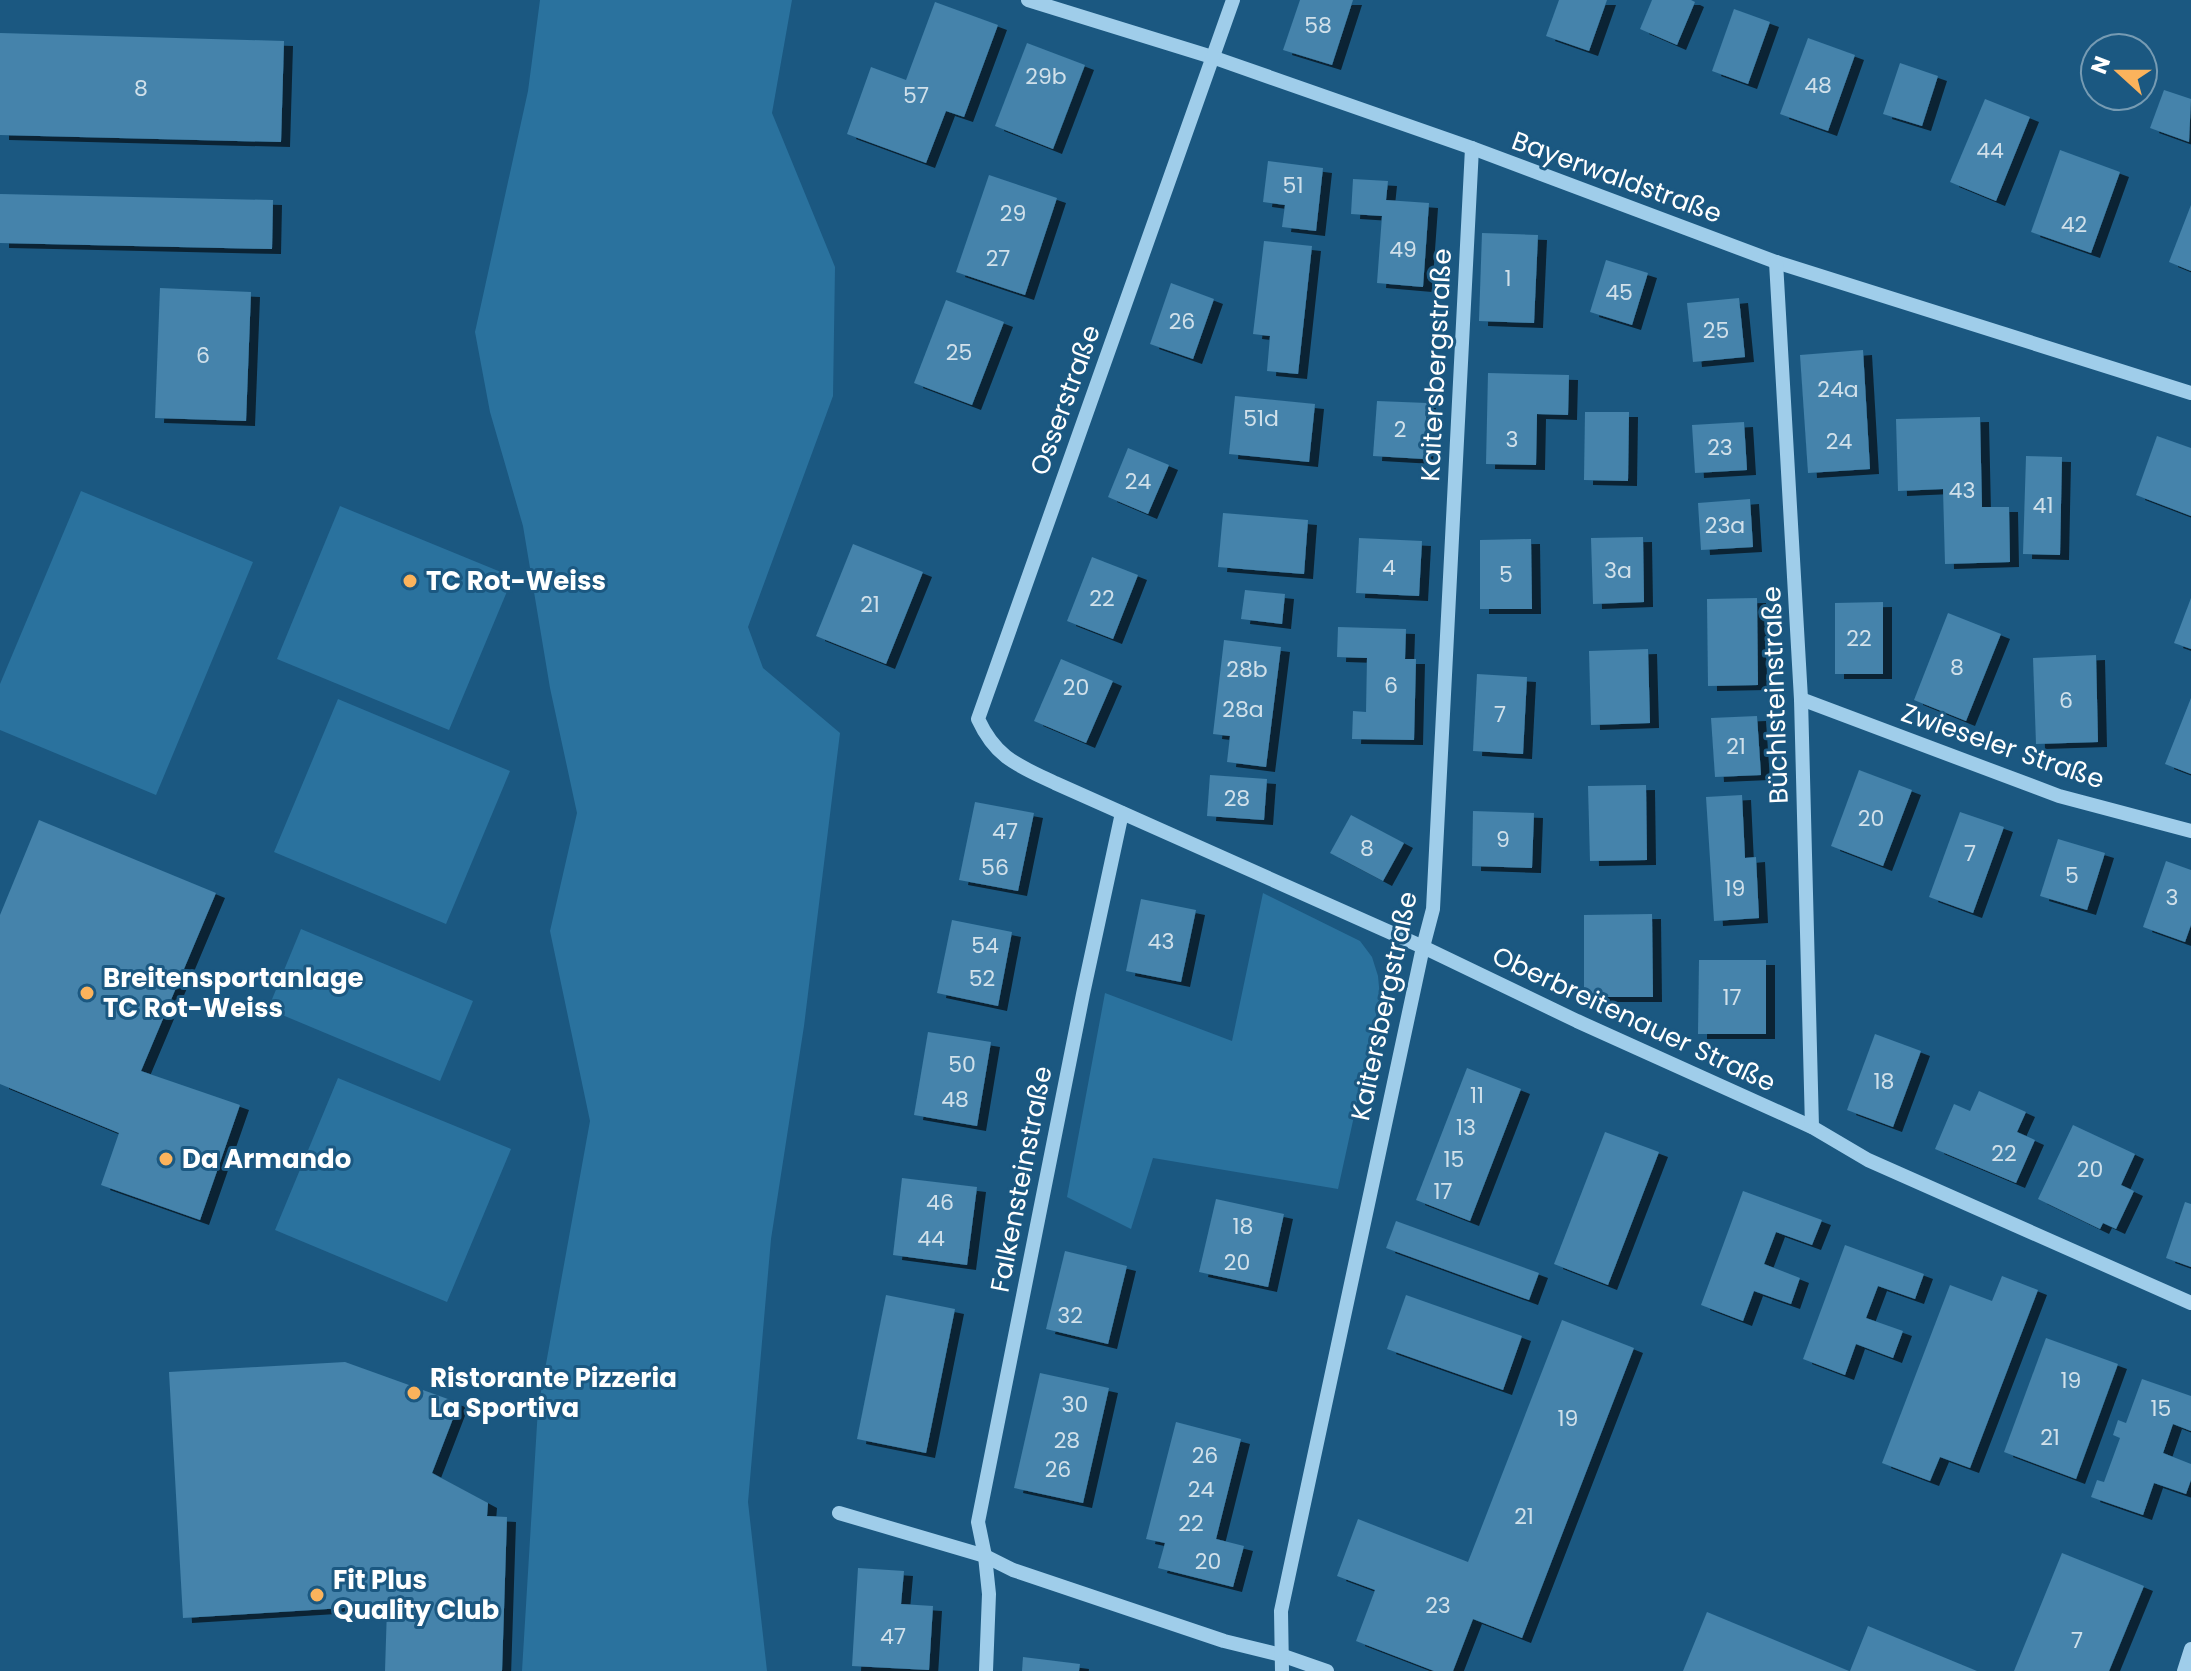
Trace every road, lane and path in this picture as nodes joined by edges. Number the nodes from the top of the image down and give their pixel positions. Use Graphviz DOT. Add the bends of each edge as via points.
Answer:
graph roads {
  1 [pos="1028,0"];
  2 [pos="1233,0"];
  3 [pos="1212,57"];
  4 [pos="1472,148"];
  5 [pos="1776,262"];
  6 [pos="2191,393"];
  7 [pos="1801,699"];
  8 [pos="1055,783"];
  9 [pos="1122,813"];
  10 [pos="2191,831"];
  11 [pos="1423,947"];
  12 [pos="1812,1127"];
  13 [pos="2191,1303"];
  14 [pos="839,1513"];
  15 [pos="985,1556"];
  16 [pos="2191,1649"];
  17 [pos="1281,1655"];
  18 [pos="986,1671"];
  19 [pos="1282,1671"];
  20 [pos="1327,1671"];
  21 [pos="2184,1671"];
  1 -- 3 [label="street, Bayerwaldstraße"];
  2 -- 3 [label="street, Osserstraße"];
  3 -- 4 [label="street, Bayerwaldstraße"];
  3 -- 8 [label="street, Osserstraße" via="978,719 987,738 1010,761"];
  4 -- 5 [label="street, Bayerwaldstraße"];
  4 -- 11 [label="street, Kaitersbergstraße" via="1433,909"];
  5 -- 6 [label="street, Bayerwaldstraße"];
  5 -- 7 [label="street, Büchlsteinstraße"];
  7 -- 10 [label="street, Zwieseler Straße" via="2059,796"];
  7 -- 12 [label="street, Büchlsteinstraße"];
  8 -- 9 [label="street, Oberbreitenauer Straße"];
  9 -- 11 [label="street, Oberbreitenauer Straße"];
  9 -- 15 [label="street, Falkensteinstraße" via="978,1522"];
  11 -- 12 [label="street, Oberbreitenauer Straße"];
  11 -- 17 [label="street, Kaitersbergstraße" via="1281,1611"];
  12 -- 13 [label="street, Oberbreitenauer Straße" via="1868,1160"];
  14 -- 15 [label="street"];
  15 -- 17 [label="street" via="1224,1641"];
  15 -- 18 [label="street"];
  16 -- 21 [label="street"];
  17 -- 19 [label="street, Kaitersbergstraße"];
  17 -- 20 [label="street"];
}
